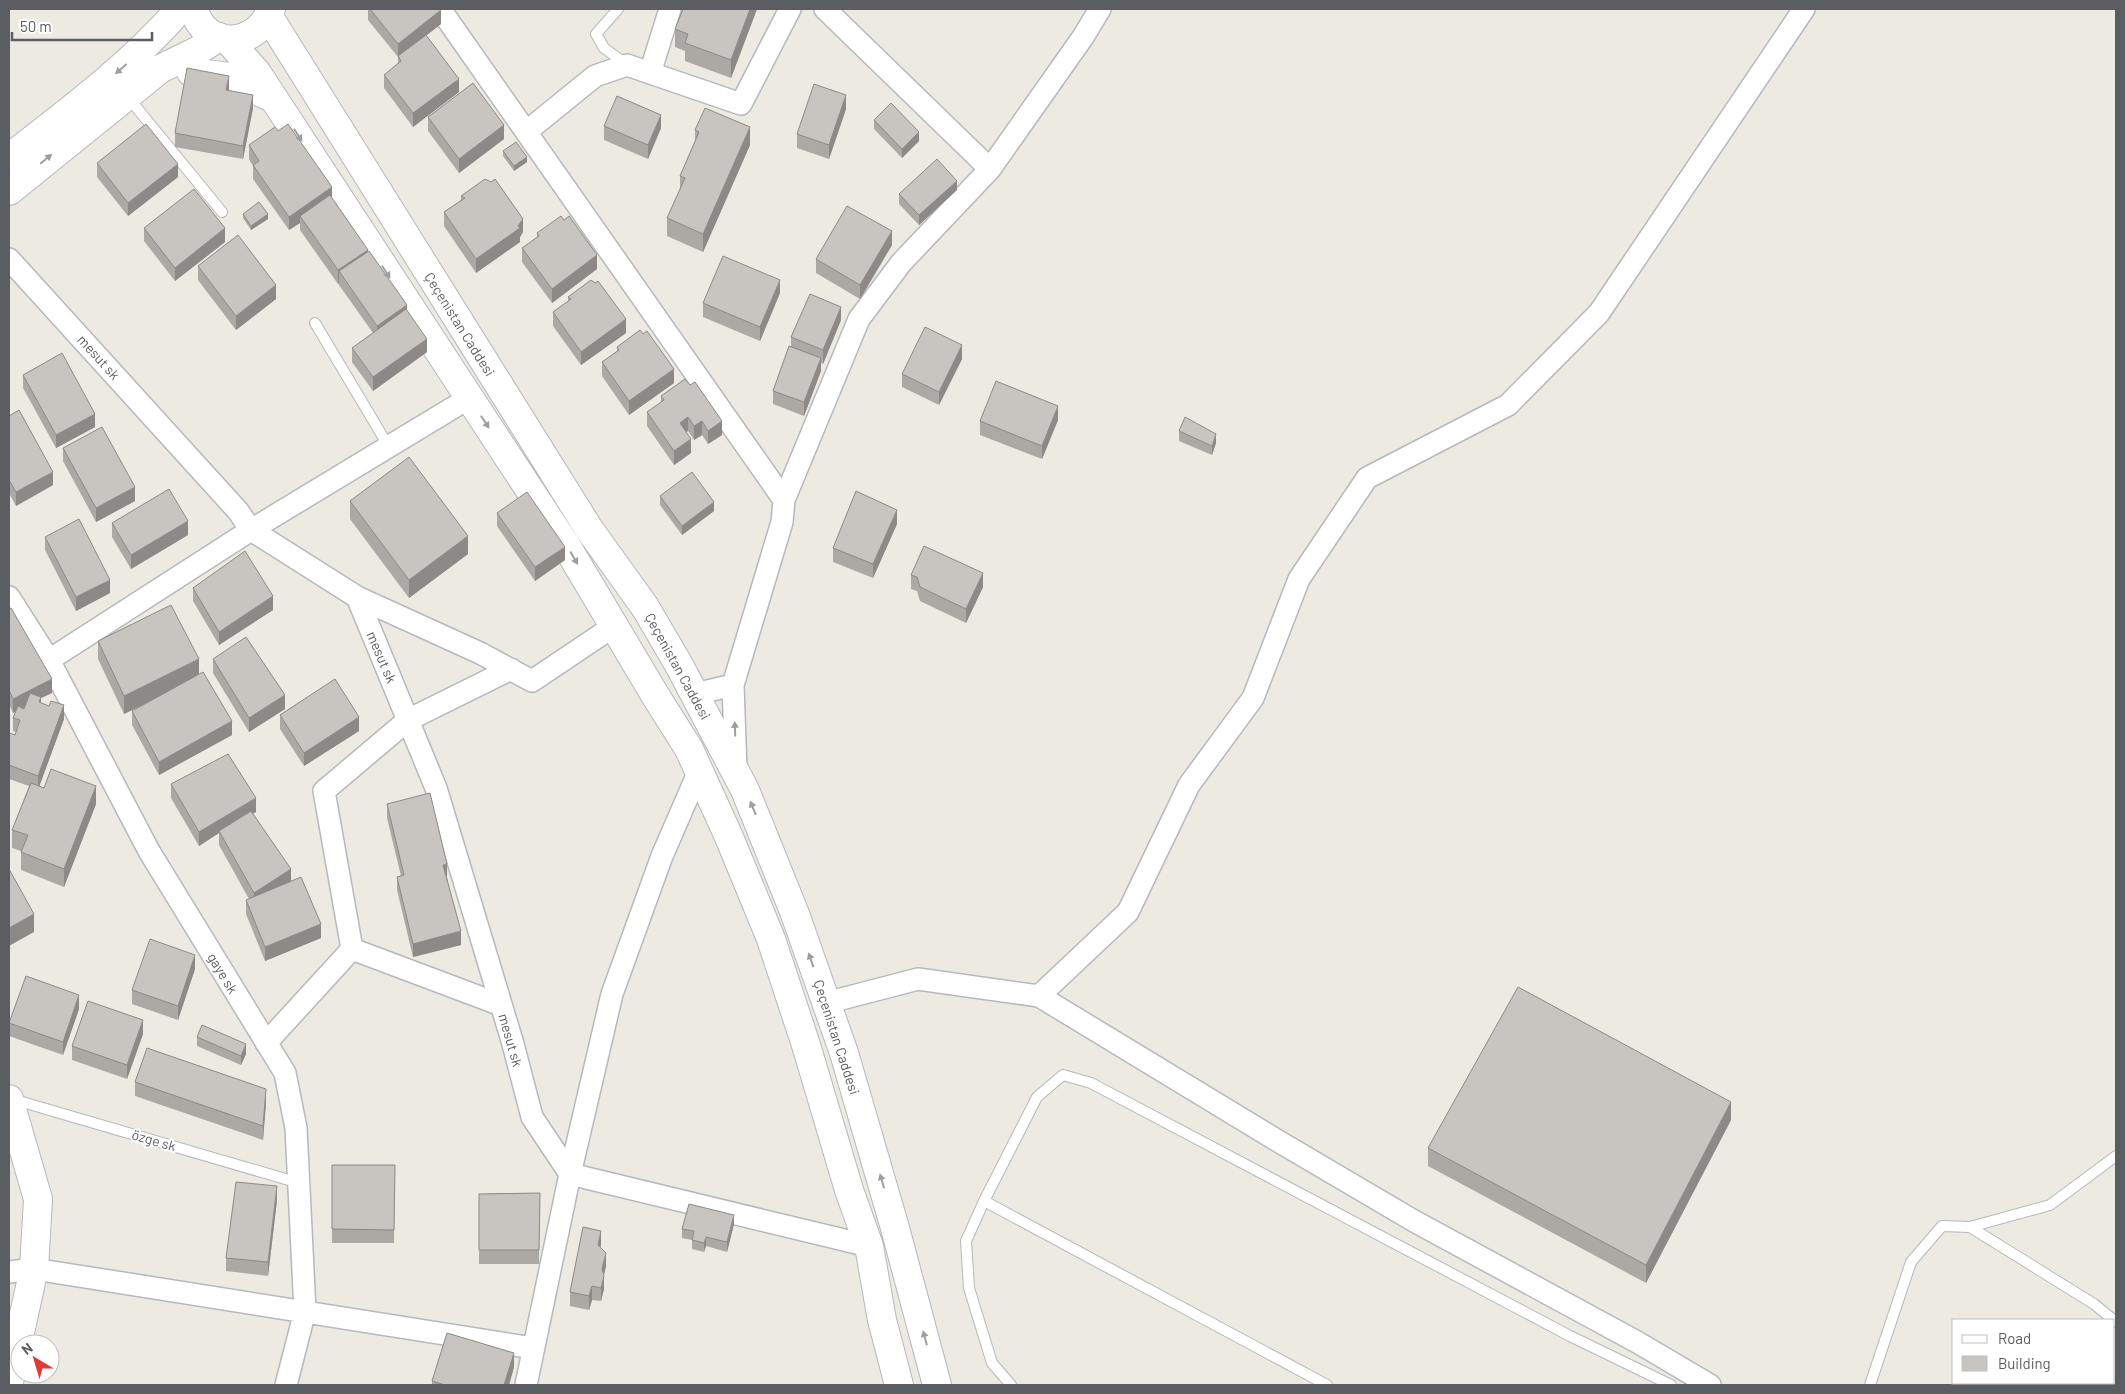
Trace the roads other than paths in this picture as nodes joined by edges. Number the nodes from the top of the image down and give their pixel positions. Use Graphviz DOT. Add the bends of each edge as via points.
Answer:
graph roads {
  1 [pos="154,9"];
  2 [pos="180,9"];
  3 [pos="194,9"];
  4 [pos="440,9"];
  5 [pos="618,9"];
  6 [pos="670,9"];
  7 [pos="790,9"];
  8 [pos="825,9"];
  9 [pos="1100,9"];
  10 [pos="1804,9"];
  11 [pos="276,11"];
  12 [pos="223,39"];
  13 [pos="152,58"];
  14 [pos="627,65"];
  15 [pos="650,72"];
  16 [pos="126,96"];
  17 [pos="274,100"];
  18 [pos="526,132"];
  19 [pos="9,158"];
  20 [pos="990,170"];
  21 [pos="9,191"];
  22 [pos="222,212"];
  23 [pos="9,259"];
  24 [pos="315,324"];
  25 [pos="469,398"];
  26 [pos="388,447"];
  27 [pos="784,500"];
  28 [pos="251,530"];
  29 [pos="9,597"];
  30 [pos="357,597"];
  31 [pos="614,626"];
  32 [pos="49,660"];
  33 [pos="511,669"];
  34 [pos="733,685"];
  35 [pos="695,694"];
  36 [pos="408,720"];
  37 [pos="699,771"];
  38 [pos="736,773"];
  39 [pos="352,950"];
  40 [pos="1039,996"];
  41 [pos="826,1003"];
  42 [pos="501,1005"];
  43 [pos="266,1042"];
  44 [pos="9,1098"];
  45 [pos="2116,1156"];
  46 [pos="570,1174"];
  47 [pos="299,1183"];
  48 [pos="984,1200"];
  49 [pos="1970,1227"];
  50 [pos="870,1246"];
  51 [pos="21,1270"];
  52 [pos="305,1311"];
  53 [pos="2112,1319"];
  54 [pos="533,1348"];
  55 [pos="9,1382"];
  56 [pos="286,1385"];
  57 [pos="526,1385"];
  58 [pos="899,1385"];
  59 [pos="937,1385"];
  60 [pos="1011,1385"];
  61 [pos="1327,1385"];
  62 [pos="1671,1385"];
  63 [pos="1710,1385"];
  64 [pos="1870,1385"];
  1 -- 13 [label="main road"];
  2 -- 13 [label="main road"];
  3 -- 12 [label="main road" via="203,27"];
  4 -- 18 [label="street"];
  5 -- 14 [label="lane" via="596,34 604,48"];
  6 -- 15 [label="street"];
  7 -- 15 [label="street" via="741,104"];
  8 -- 20 [label="street"];
  9 -- 20 [label="street"];
  10 -- 40 [label="street" via="1599,313 1508,405 1367,478 1299,579 1253,698 1189,785 1128,912"];
  11 -- 12 [label="main road" via="252,35"];
  11 -- 35 [label="main road, Çeçenistan Caddesi" via="298,62 578,512 645,607"];
  12 -- 13 [label="main road" via="197,51"];
  12 -- 17 [label="main road" via="257,73"];
  13 -- 16 [label="main road"];
  13 -- 17 [label="main road" via="229,77"];
  13 -- 19 [label="main road, one-way" via="120,70"];
  14 -- 15 [label="street"];
  14 -- 18 [label="street" via="595,76"];
  21 -- 16 [label="main road, one-way"];
  16 -- 22 [label="lane"];
  17 -- 25 [label="main road, one-way"];
  18 -- 27 [label="street"];
  20 -- 27 [label="street" via="901,263 859,319"];
  23 -- 28 [label="street, mesut sk" via="238,511"];
  24 -- 26 [label="lane"];
  25 -- 26 [label="street"];
  25 -- 31 [label="main road, one-way" via="568,547"];
  26 -- 28 [label="street"];
  27 -- 34 [label="street" via="782,522"];
  28 -- 30 [label="street, mesut sk"];
  28 -- 32 [label="street"];
  29 -- 32 [label="street, gaye sk"];
  30 -- 33 [label="street"];
  30 -- 36 [label="street, mesut sk"];
  31 -- 33 [label="street" via="532,681"];
  31 -- 37 [label="main road"];
  32 -- 43 [label="street, gaye sk" via="149,851"];
  33 -- 36 [label="street"];
  34 -- 35 [label="street"];
  38 -- 34 [label="street, one-way"];
  35 -- 38 [label="main road, Çeçenistan Caddesi"];
  36 -- 39 [label="street" via="324,791"];
  36 -- 42 [label="street, mesut sk" via="436,788"];
  37 -- 46 [label="street" via="662,856 612,994"];
  37 -- 50 [label="main road" via="771,939"];
  41 -- 38 [label="main road, Çeçenistan Caddesi, one-way" via="796,914"];
  39 -- 42 [label="street"];
  39 -- 43 [label="street"];
  40 -- 41 [label="street" via="918,979"];
  40 -- 63 [label="street" via="1405,1216"];
  59 -- 41 [label="main road, Çeçenistan Caddesi, one-way" via="875,1157"];
  42 -- 46 [label="street, mesut sk" via="532,1117"];
  43 -- 47 [label="street, gaye sk" via="285,1073 296,1128"];
  44 -- 47 [label="lane, özge sk"];
  44 -- 51 [label="main road" via="38,1199"];
  45 -- 49 [label="lane" via="2050,1205"];
  46 -- 50 [label="street"];
  46 -- 54 [label="street"];
  47 -- 52 [label="street, gaye sk"];
  48 -- 60 [label="lane" via="966,1241 969,1288 992,1363"];
  48 -- 61 [label="lane"];
  48 -- 62 [label="lane" via="1037,1097 1063,1075 1082,1080 1570,1336"];
  49 -- 53 [label="lane" via="2094,1304"];
  49 -- 64 [label="lane" via="1942,1226 1911,1262"];
  50 -- 58 [label="main road" via="882,1320"];
  51 -- 52 [label="street"];
  51 -- 55 [label="main road"];
  52 -- 54 [label="street"];
  52 -- 56 [label="street, gaye sk"];
  54 -- 57 [label="street"];
}
